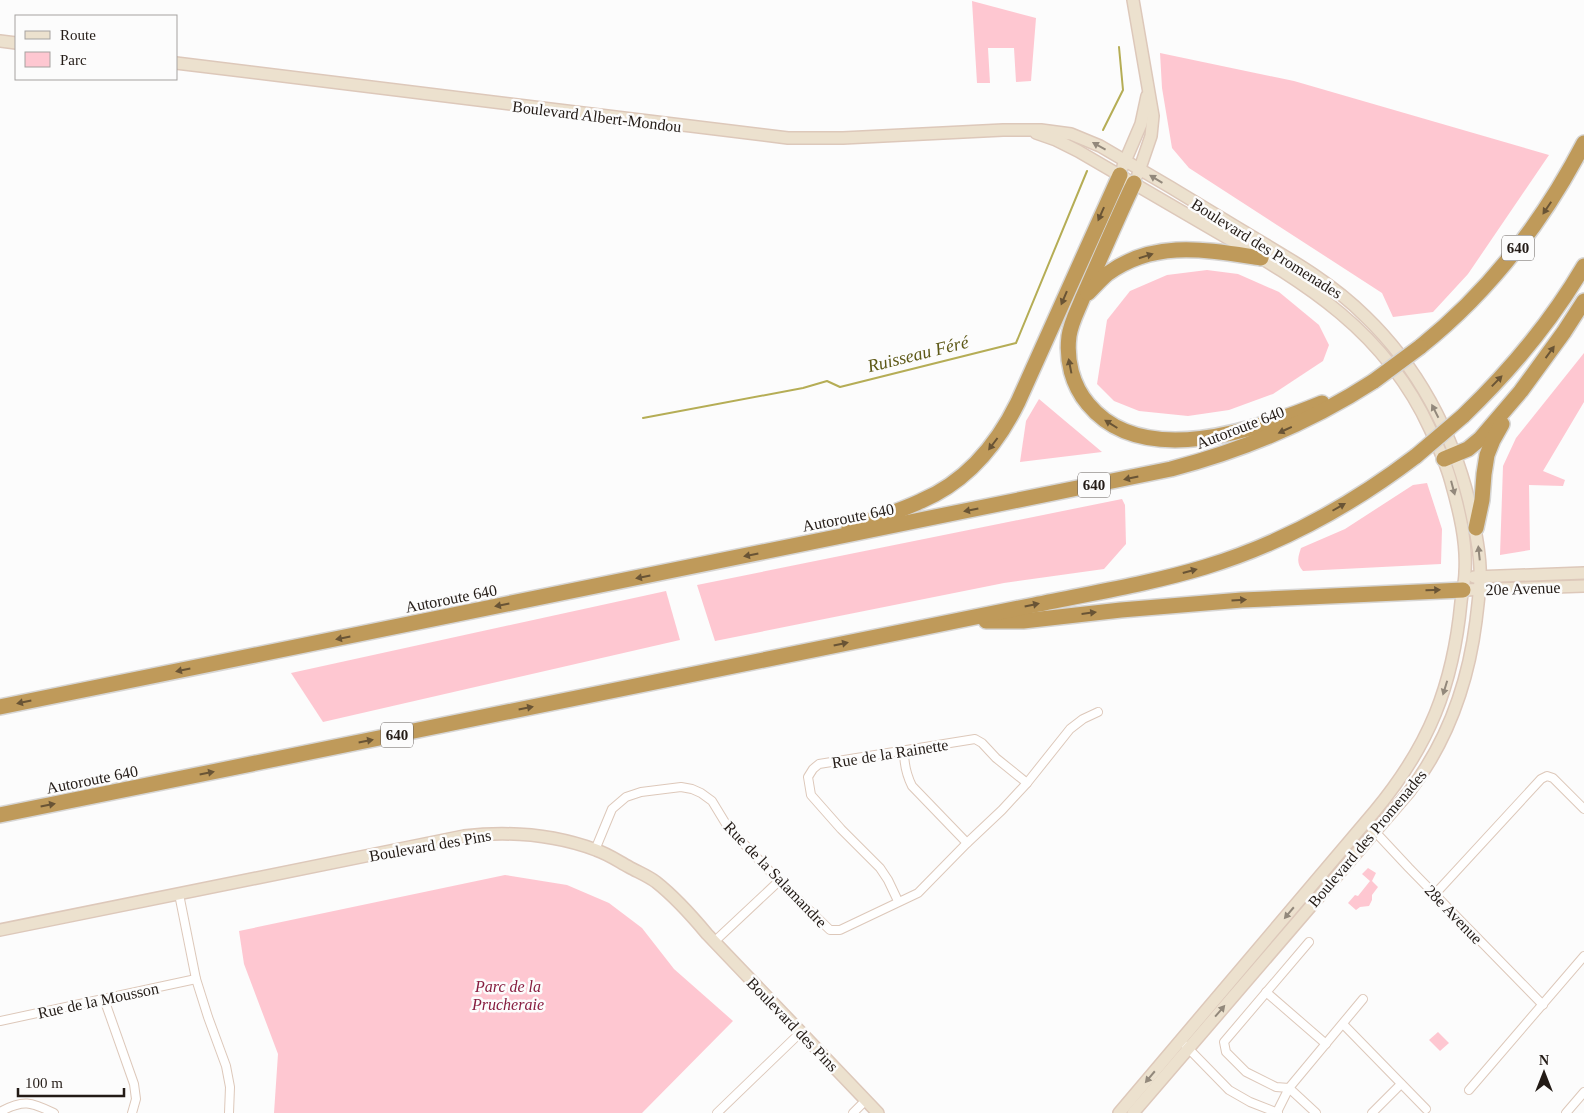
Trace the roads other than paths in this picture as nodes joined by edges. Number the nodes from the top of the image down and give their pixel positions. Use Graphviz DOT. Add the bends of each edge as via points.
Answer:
graph roads {
  1 [pos="1133,0"];
  2 [pos="0,41"];
  3 [pos="15,43"];
  4 [pos="178,63"];
  5 [pos="1148,85"];
  6 [pos="1584,143"];
  7 [pos="1123,168"];
  8 [pos="1137,176"];
  9 [pos="1261,258"];
  10 [pos="1584,266"];
  11 [pos="1083,298"];
  12 [pos="1584,301"];
  13 [pos="1374,381"];
  14 [pos="1521,391"];
  15 [pos="1450,457"];
  16 [pos="1476,528"];
  17 [pos="799,545"];
  18 [pos="1584,572"];
  19 [pos="1480,583"];
  20 [pos="1464,584"];
  21 [pos="1584,586"];
  22 [pos="950,622"];
  23 [pos="0,707"];
  24 [pos="1098,712"];
  25 [pos="904,751"];
  26 [pos="1027,783"];
  27 [pos="1584,809"];
  28 [pos="0,815"];
  29 [pos="1366,822"];
  30 [pos="1375,832"];
  31 [pos="967,843"];
  32 [pos="595,850"];
  33 [pos="778,881"];
  34 [pos="179,894"];
  35 [pos="1435,894"];
  36 [pos="898,901"];
  37 [pos="0,930"];
  38 [pos="715,942"];
  39 [pos="1310,942"];
  40 [pos="1584,956"];
  41 [pos="196,979"];
  42 [pos="1266,992"];
  43 [pos="1363,999"];
  44 [pos="104,1000"];
  45 [pos="1543,1005"];
  46 [pos="0,1021"];
  47 [pos="1343,1024"];
  48 [pos="801,1032"];
  49 [pos="1184,1044"];
  50 [pos="1326,1044"];
  51 [pos="1402,1084"];
  52 [pos="1289,1088"];
  53 [pos="1469,1090"];
  54 [pos="1584,1092"];
  55 [pos="866,1100"];
  56 [pos="1426,1109"];
  57 [pos="0,1112"];
  58 [pos="54,1113"];
  59 [pos="132,1113"];
  60 [pos="229,1113"];
  61 [pos="717,1113"];
  62 [pos="853,1113"];
  63 [pos="878,1113"];
  64 [pos="1119,1113"];
  65 [pos="1133,1113"];
  66 [pos="1278,1113"];
  67 [pos="1316,1113"];
  68 [pos="1372,1113"];
  69 [pos="1566,1113"];
  1 -- 5 [label="street"];
  2 -- 3 [label="street"];
  4 -- 7 [label="street, Boulevard Albert-Mondou" via="779,138 1019,130 1056,140"];
  5 -- 7 [label="street" via="1142,121"];
  5 -- 8 [label="street" via="1153,126"];
  6 -- 13 [label="highway, Autoroute 640 / 640, one-way, bridge" via="1550,204 1514,253 1474,298 1420,347"];
  7 -- 8 [label="street, Boulevard des Promenades"];
  7 -- 17 [label="highway, one-way" via="1014,409 985,454 954,483 928,498"];
  8 -- 9 [label="street, Boulevard des Promenades"];
  8 -- 11 [label="highway"];
  15 -- 8 [label="street, Boulevard des Promenades, one-way" via="1442,424 1415,376 1396,350 1341,294 1314,274"];
  11 -- 9 [label="highway, one-way" via="1111,271 1156,253 1193,249"];
  9 -- 15 [label="street, Boulevard des Promenades" via="1326,301 1380,351 1398,372"];
  22 -- 10 [label="highway, Autoroute 640 / 640, one-way, bridge" via="1192,570 1276,540 1336,510 1416,456 1463,416 1529,345"];
  13 -- 11 [label="highway, one-way" via="1287,416 1236,431 1179,440 1131,434 1114,427 1095,412 1082,396 1072,374 1068,353 1070,333"];
  14 -- 12 [label="highway, one-way"];
  13 -- 17 [label="highway, Autoroute 640 / 640, one-way" via="1291,428 1202,461"];
  14 -- 15 [label="highway" via="1480,439"];
  14 -- 16 [label="highway" via="1490,447"];
  15 -- 16 [label="street, Boulevard des Promenades"];
  15 -- 20 [label="street, Boulevard des Promenades, one-way" via="1464,552"];
  19 -- 16 [label="street, Boulevard des Promenades, one-way"];
  17 -- 23 [label="highway, Autoroute 640 / 640, one-way"];
  18 -- 19 [label="street, 20e Avenue"];
  19 -- 20 [label="street, 20e Avenue"];
  19 -- 21 [label="street, 20e Avenue"];
  19 -- 30 [label="street, Boulevard des Promenades" via="1471,656 1458,705 1425,769"];
  22 -- 20 [label="highway, one-way" via="1023,621 1226,601"];
  20 -- 29 [label="street, Boulevard des Promenades, one-way" via="1453,658 1435,717 1396,787"];
  28 -- 22 [label="highway, Autoroute 640 / 640, one-way"];
  24 -- 26 [label="street, Rue de la Salamandre" via="1070,729"];
  25 -- 26 [label="street, Rue de la Rainette" via="976,739"];
  25 -- 31 [label="street" via="907,777 912,786"];
  25 -- 36 [label="street, Rue de la Rainette" via="819,764 808,778 811,795 880,868"];
  26 -- 31 [label="street, Rue de la Salamandre"];
  27 -- 35 [label="street" via="1556,780 1547,776 1541,779"];
  29 -- 30 [label="street, 28e Avenue"];
  29 -- 49 [label="street, Boulevard des Promenades, one-way"];
  30 -- 35 [label="street, 28e Avenue"];
  49 -- 30 [label="street, Boulevard des Promenades, one-way"];
  31 -- 36 [label="street, Rue de la Salamandre" via="918,893"];
  32 -- 33 [label="street, Rue de la Salamandre" via="612,809 626,797 641,792 692,788 712,801 726,824"];
  32 -- 34 [label="street, Boulevard des Pins" via="523,833 488,833 428,842"];
  32 -- 38 [label="street, Boulevard des Pins" via="656,882"];
  33 -- 36 [label="street, Rue de la Salamandre" via="830,930 840,930"];
  33 -- 38 [label="street"];
  34 -- 37 [label="street, Boulevard des Pins"];
  34 -- 41 [label="street"];
  35 -- 45 [label="street, 28e Avenue"];
  38 -- 48 [label="street, Boulevard des Pins"];
  39 -- 42 [label="street"];
  40 -- 45 [label="street"];
  41 -- 44 [label="street, Rue de la Mousson"];
  41 -- 60 [label="street" via="226,1066 230,1087"];
  42 -- 50 [label="street"];
  42 -- 52 [label="street" via="1227,1037 1224,1048 1246,1072 1276,1087"];
  43 -- 47 [label="street"];
  44 -- 46 [label="street, Rue de la Mousson"];
  44 -- 59 [label="street" via="134,1084 136,1099"];
  45 -- 53 [label="street"];
  47 -- 50 [label="street"];
  47 -- 51 [label="street"];
  48 -- 55 [label="street, Boulevard des Pins"];
  48 -- 61 [label="street"];
  49 -- 64 [label="street, Boulevard des Promenades, one-way"];
  49 -- 65 [label="street, Boulevard des Promenades"];
  49 -- 66 [label="street" via="1228,1090"];
  50 -- 52 [label="street"];
  51 -- 56 [label="street"];
  51 -- 68 [label="street"];
  52 -- 66 [label="street"];
  52 -- 67 [label="street"];
  54 -- 69 [label="street"];
  55 -- 62 [label="street"];
  55 -- 63 [label="street, Boulevard des Pins"];
  57 -- 58 [label="street" via="26,1102"];
}
